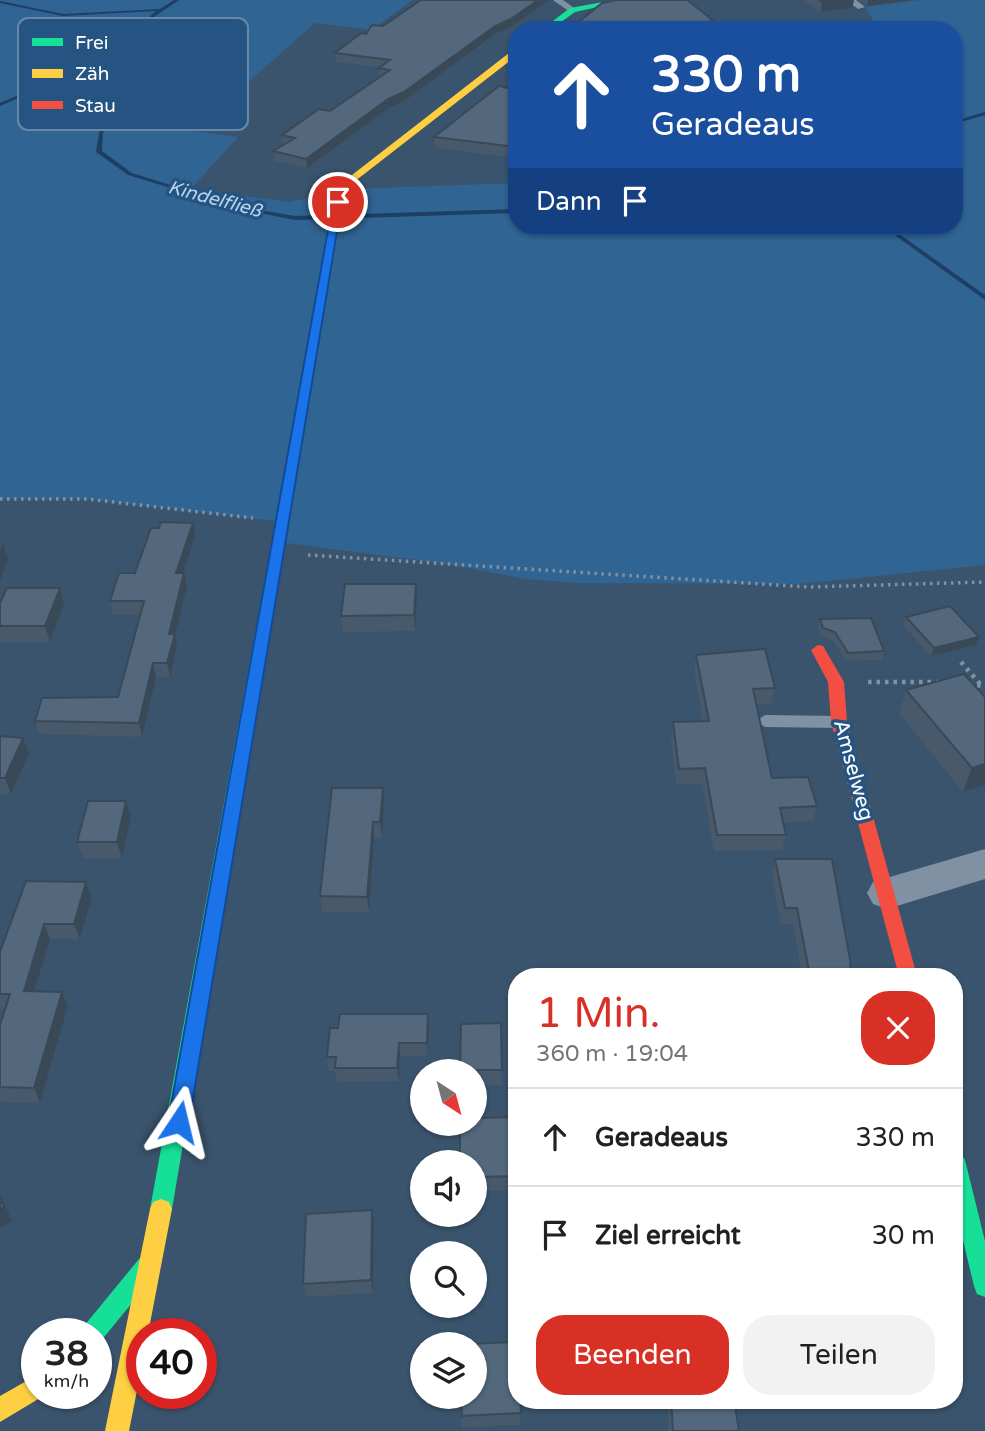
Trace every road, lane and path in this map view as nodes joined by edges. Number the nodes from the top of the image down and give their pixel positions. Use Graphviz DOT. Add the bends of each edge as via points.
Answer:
graph roads {
  1 [pos="557,0"];
  2 [pos="626,0"];
  3 [pos="850,0"];
  4 [pos="861,6"];
  5 [pos="573,10"];
  6 [pos="558,21"];
  7 [pos="508,58"];
  8 [pos="0,499"];
  9 [pos="283,522"];
  10 [pos="277,553"];
  11 [pos="985,582"];
  12 [pos="818,650"];
  13 [pos="961,662"];
  14 [pos="964,681"];
  15 [pos="836,682"];
  16 [pos="912,682"];
  17 [pos="951,682"];
  18 [pos="983,687"];
  19 [pos="919,689"];
  20 [pos="765,721"];
  21 [pos="839,722"];
  22 [pos="985,864"];
  23 [pos="887,893"];
  24 [pos="906,968"];
  25 [pos="963,1197"];
  26 [pos="150,1263"];
  27 [pos="985,1286"];
  28 [pos="105,1318"];
  29 [pos="21,1398"];
  30 [pos="0,1410"];
  31 [pos="117,1431"];
  1 -- 5 [label="lane"];
  2 -- 5 [label="street"];
  3 -- 4 [label="lane"];
  5 -- 6 [label="street"];
  7 -- 9 [label="street" via="346,184 330,242"];
  8 -- 9 [label="path" via="98,499"];
  9 -- 10 [label="street"];
  10 -- 11 [label="path" via="809,587"];
  10 -- 26 [label="street" via="179,1122"];
  12 -- 15 [label="street, Amselweg"];
  13 -- 18 [label="path"];
  14 -- 18 [label="path"];
  15 -- 16 [label="path"];
  15 -- 21 [label="street, Amselweg"];
  16 -- 17 [label="path"];
  16 -- 19 [label="path"];
  20 -- 21 [label="lane"];
  21 -- 23 [label="street, Amselweg"];
  22 -- 23 [label="street"];
  23 -- 24 [label="street, Amselweg"];
  25 -- 27 [label="street"];
  26 -- 28 [label="street"];
  26 -- 31 [label="street"];
  29 -- 30 [label="street"];
}
